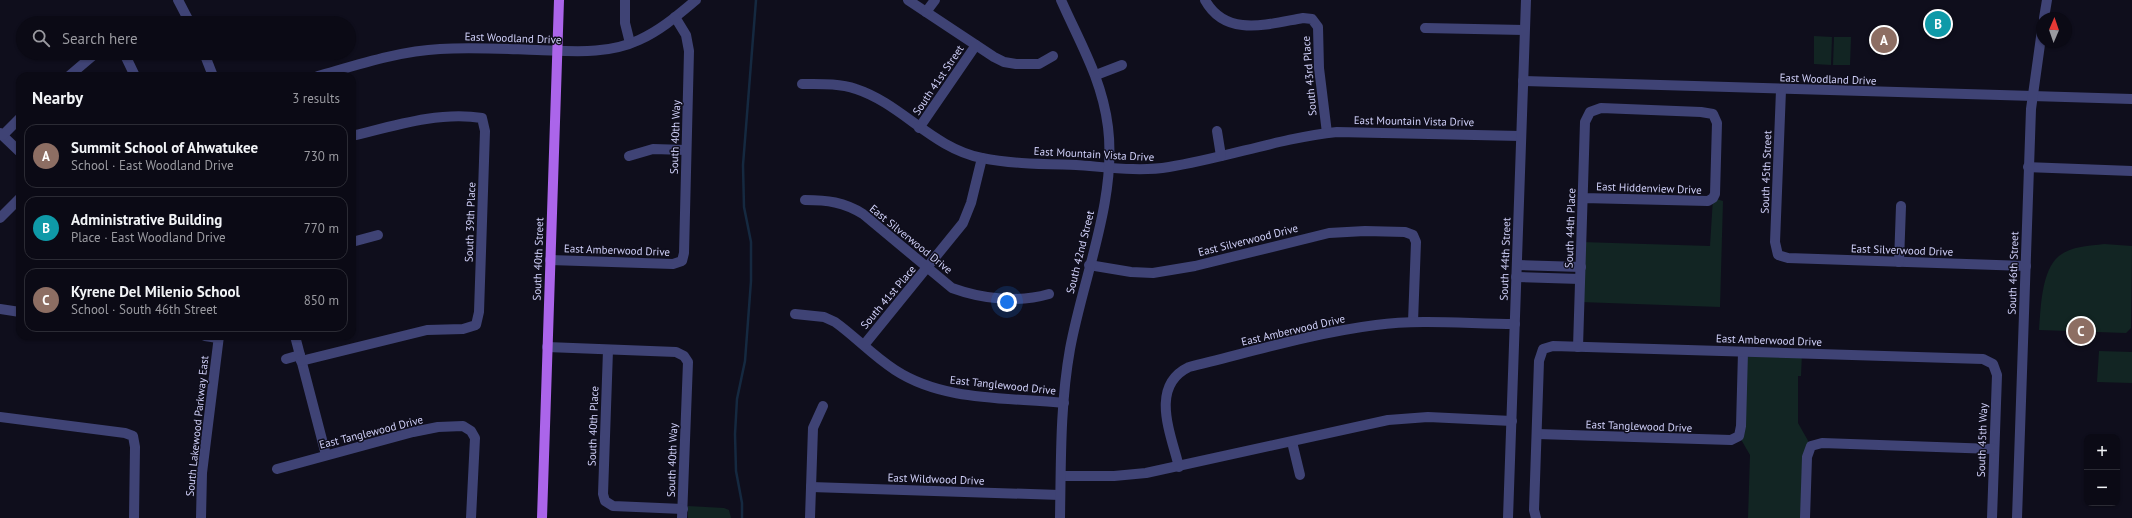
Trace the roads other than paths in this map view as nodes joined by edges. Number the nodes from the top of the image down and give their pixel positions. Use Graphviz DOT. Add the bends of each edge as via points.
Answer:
graph roads {
  1 [pos="178,0"];
  2 [pos="559,0"];
  3 [pos="625,0"];
  4 [pos="696,0"];
  5 [pos="908,0"];
  6 [pos="935,0"];
  7 [pos="1061,0"];
  8 [pos="1205,0"];
  9 [pos="1526,0"];
  10 [pos="2047,0"];
  11 [pos="926,12"];
  12 [pos="2045,12"];
  13 [pos="186,16"];
  14 [pos="675,17"];
  15 [pos="1425,28"];
  16 [pos="1524,30"];
  17 [pos="630,43"];
  18 [pos="976,45"];
  19 [pos="2039,48"];
  20 [pos="558,51"];
  21 [pos="1053,56"];
  22 [pos="88,60"];
  23 [pos="127,60"];
  24 [pos="207,60"];
  25 [pos="1122,65"];
  26 [pos="74,72"];
  27 [pos="133,72"];
  28 [pos="211,72"];
  29 [pos="334,72"];
  30 [pos="1096,75"];
  31 [pos="1523,81"];
  32 [pos="802,84"];
  33 [pos="1781,90"];
  34 [pos="2032,96"];
  35 [pos="2132,99"];
  36 [pos="16,121"];
  37 [pos="920,128"];
  38 [pos="1217,130"];
  39 [pos="1327,133"];
  40 [pos="1,134"];
  41 [pos="356,135"];
  42 [pos="1521,136"];
  43 [pos="16,148"];
  44 [pos="686,150"];
  45 [pos="628,156"];
  46 [pos="1221,156"];
  47 [pos="982,158"];
  48 [pos="1109,167"];
  49 [pos="2028,167"];
  50 [pos="2132,170"];
  51 [pos="1583,198"];
  52 [pos="1713,198"];
  53 [pos="805,200"];
  54 [pos="16,202"];
  55 [pos="1901,206"];
  56 [pos="0,218"];
  57 [pos="378,235"];
  58 [pos="356,241"];
  59 [pos="1778,255"];
  60 [pos="550,260"];
  61 [pos="682,261"];
  62 [pos="1899,262"];
  63 [pos="1089,265"];
  64 [pos="1517,265"];
  65 [pos="1550,266"];
  66 [pos="2026,266"];
  67 [pos="1580,267"];
  68 [pos="927,269"];
  69 [pos="1516,277"];
  70 [pos="1550,278"];
  71 [pos="1580,279"];
  72 [pos="1049,294"];
  73 [pos="0,309"];
  74 [pos="16,311"];
  75 [pos="795,314"];
  76 [pos="1413,322"];
  77 [pos="1515,324"];
  78 [pos="218,340"];
  79 [pos="296,340"];
  80 [pos="864,346"];
  81 [pos="547,347"];
  82 [pos="1578,347"];
  83 [pos="608,350"];
  84 [pos="1743,352"];
  85 [pos="300,358"];
  86 [pos="286,359"];
  87 [pos="1993,364"];
  88 [pos="1064,403"];
  89 [pos="823,406"];
  90 [pos="0,417"];
  91 [pos="1512,421"];
  92 [pos="1537,434"];
  93 [pos="1292,442"];
  94 [pos="1994,449"];
  95 [pos="326,455"];
  96 [pos="1179,467"];
  97 [pos="276,469"];
  98 [pos="1300,475"];
  99 [pos="1061,476"];
  100 [pos="811,487"];
  101 [pos="1060,495"];
  102 [pos="682,513"];
  103 [pos="134,518"];
  104 [pos="201,518"];
  105 [pos="472,518"];
  106 [pos="542,518"];
  107 [pos="810,518"];
  108 [pos="1060,518"];
  109 [pos="1508,518"];
  110 [pos="1536,518"];
  111 [pos="1805,518"];
  112 [pos="1992,518"];
  113 [pos="2017,518"];
  1 -- 13 [label="street"];
  2 -- 20 [label="main road, South 40th Street"];
  3 -- 17 [label="street" via="625,23"];
  4 -- 14 [label="street, East Woodland Drive"];
  5 -- 11 [label="street"];
  6 -- 11 [label="street"];
  7 -- 30 [label="street, South 42nd Street"];
  8 -- 39 [label="street, South 43rd Place" via="1209,8 1231,24 1243,26 1312,19 1318,27 1319,68"];
  9 -- 16 [label="street, South 44th Street"];
  10 -- 12 [label="street"];
  11 -- 18 [label="street"];
  14 -- 17 [label="street, East Woodland Drive" via="667,24"];
  14 -- 44 [label="street, South 40th Way" via="686,35 690,51"];
  15 -- 16 [label="street"];
  16 -- 31 [label="street, South 44th Street"];
  17 -- 20 [label="street, East Woodland Drive" via="588,52"];
  18 -- 21 [label="street" via="1004,62 1016,64 1039,64"];
  18 -- 37 [label="street, South 41st Street"];
  19 -- 34 [label="street, South 46th Street"];
  20 -- 29 [label="street, East Woodland Drive" via="439,49 410,53"];
  20 -- 60 [label="main road, South 40th Street"];
  22 -- 26 [label="street"];
  23 -- 27 [label="street"];
  24 -- 28 [label="street"];
  25 -- 30 [label="street"];
  30 -- 48 [label="street, South 42nd Street" via="1108,127"];
  31 -- 33 [label="street, East Woodland Drive"];
  31 -- 42 [label="street, South 44th Street"];
  32 -- 37 [label="street, East Mountain Vista Drive" via="836,85 855,89 876,98"];
  33 -- 34 [label="street, East Woodland Drive"];
  33 -- 59 [label="street, South 45th Street" via="1775,242"];
  34 -- 35 [label="street, East Woodland Drive"];
  34 -- 49 [label="street, South 46th Street"];
  36 -- 40 [label="street"];
  37 -- 47 [label="street, East Mountain Vista Drive" via="945,144"];
  38 -- 46 [label="street"];
  39 -- 42 [label="street, East Mountain Vista Drive" via="1371,131"];
  39 -- 46 [label="street, East Mountain Vista Drive"];
  40 -- 43 [label="street"];
  41 -- 85 [label="street, South 39th Place" via="410,122 467,116 482,118 485,131 479,312 476,326 464,329 427,330"];
  42 -- 64 [label="street, South 44th Street"];
  44 -- 45 [label="street" via="653,149"];
  44 -- 61 [label="street, South 40th Way"];
  46 -- 48 [label="street, East Mountain Vista Drive" via="1156,169"];
  47 -- 48 [label="street, East Mountain Vista Drive" via="1010,162"];
  47 -- 68 [label="street, South 41st Place" via="968,213"];
  48 -- 63 [label="street, South 42nd Street" via="1105,199"];
  49 -- 50 [label="street"];
  49 -- 66 [label="street, South 46th Street"];
  51 -- 52 [label="street, East Hiddenview Drive" via="1708,202"];
  51 -- 52 [label="street, South 44th Place" via="1585,122 1590,112 1601,108 1713,114 1717,123"];
  51 -- 67 [label="street, South 44th Place"];
  53 -- 68 [label="street, East Silverwood Drive" via="836,201 850,206 863,214"];
  54 -- 56 [label="street"];
  55 -- 62 [label="street"];
  57 -- 58 [label="street"];
  59 -- 62 [label="street, East Silverwood Drive" via="1788,258"];
  60 -- 61 [label="street, East Amberwood Drive" via="673,264"];
  60 -- 81 [label="main road, South 40th Street"];
  62 -- 66 [label="street, East Silverwood Drive"];
  63 -- 76 [label="street, East Silverwood Drive" via="1153,273 1195,266 1329,233 1406,232 1413,235 1416,242"];
  63 -- 88 [label="street, South 42nd Street" via="1070,348"];
  64 -- 65 [label="street"];
  64 -- 69 [label="street, South 44th Street"];
  65 -- 67 [label="street"];
  65 -- 70 [label="street"];
  66 -- 113 [label="street, South 46th Street"];
  67 -- 71 [label="street, South 44th Place"];
  68 -- 72 [label="street, East Silverwood Drive" via="952,288 968,294 1032,299"];
  68 -- 80 [label="street, South 41st Place"];
  69 -- 70 [label="street"];
  69 -- 77 [label="street, South 44th Street"];
  70 -- 71 [label="street"];
  71 -- 82 [label="street, South 44th Place"];
  73 -- 74 [label="street"];
  75 -- 80 [label="street, East Tanglewood Drive" via="824,316 836,322"];
  76 -- 77 [label="street, East Amberwood Drive"];
  76 -- 96 [label="street, East Amberwood Drive" via="1339,331 1180,371 1172,379 1165,399"];
  77 -- 91 [label="street, South 44th Street"];
  78 -- 104 [label="street, South Lakewood Parkway East" via="202,473"];
  79 -- 85 [label="street"];
  80 -- 88 [label="street, East Tanglewood Drive" via="895,370 936,388 968,395"];
  81 -- 83 [label="street"];
  81 -- 106 [label="main road, South 40th Street"];
  82 -- 84 [label="street, East Amberwood Drive"];
  82 -- 92 [label="street, East Amberwood Drive" via="1553,346 1543,349 1539,361"];
  83 -- 102 [label="street, South 40th Place" via="603,494 605,502 613,506"];
  83 -- 102 [label="street, South 40th Way" via="676,352 684,356 688,362"];
  84 -- 87 [label="street, East Amberwood Drive" via="1983,359"];
  84 -- 92 [label="street, East Tanglewood Drive" via="1739,436 1731,440"];
  85 -- 86 [label="street"];
  85 -- 95 [label="street"];
  87 -- 94 [label="street, South 45th Way" via="1997,375"];
  88 -- 99 [label="street, South 42nd Street"];
  89 -- 100 [label="street" via="813,428"];
  90 -- 103 [label="street" via="133,436"];
  91 -- 93 [label="street" via="1407,418 1360,425"];
  91 -- 109 [label="street, South 44th Street"];
  92 -- 110 [label="street" via="1534,510"];
  93 -- 96 [label="street"];
  93 -- 98 [label="street"];
  94 -- 111 [label="street" via="1822,443 1810,446 1807,456"];
  94 -- 112 [label="street, South 45th Way"];
  95 -- 97 [label="street, East Tanglewood Drive"];
  95 -- 105 [label="street, East Tanglewood Drive" via="419,430 463,426 471,431 475,438"];
  96 -- 99 [label="street" via="1114,476"];
  99 -- 101 [label="street, South 42nd Street"];
  100 -- 101 [label="street, East Wildwood Drive"];
  100 -- 107 [label="street"];
  101 -- 108 [label="street, South 42nd Street"];
}
